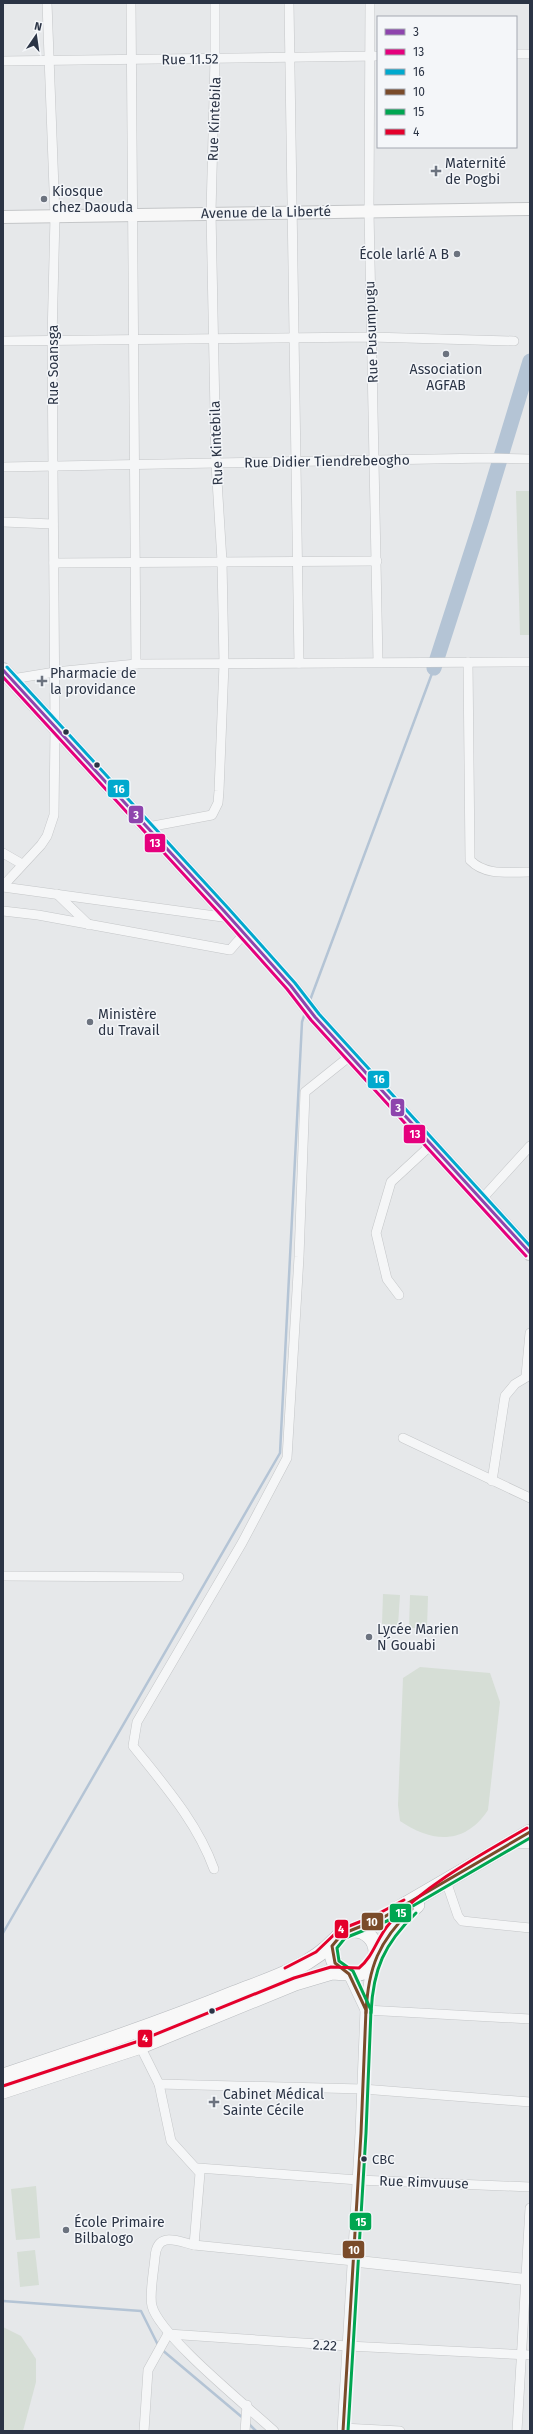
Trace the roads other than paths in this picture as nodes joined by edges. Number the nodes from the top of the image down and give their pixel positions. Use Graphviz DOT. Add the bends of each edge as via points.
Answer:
graph roads {
  1 [pos="48,3"];
  2 [pos="130,3"];
  3 [pos="215,3"];
  4 [pos="289,3"];
  5 [pos="370,3"];
  6 [pos="517,54"];
  7 [pos="530,54"];
  8 [pos="374,56"];
  9 [pos="290,57"];
  10 [pos="216,58"];
  11 [pos="48,59"];
  12 [pos="131,60"];
  13 [pos="3,61"];
  14 [pos="530,209"];
  15 [pos="369,211"];
  16 [pos="211,212"];
  17 [pos="291,212"];
  18 [pos="134,215"];
  19 [pos="55,216"];
  20 [pos="3,217"];
  21 [pos="371,337"];
  22 [pos="213,338"];
  23 [pos="295,338"];
  24 [pos="52,339"];
  25 [pos="133,339"];
  26 [pos="3,341"];
  27 [pos="514,341"];
  28 [pos="530,459"];
  29 [pos="376,460"];
  30 [pos="297,463"];
  31 [pos="134,464"];
  32 [pos="216,464"];
  33 [pos="53,465"];
  34 [pos="3,467"];
  35 [pos="3,522"];
  36 [pos="53,524"];
  37 [pos="222,561"];
  38 [pos="377,561"];
  39 [pos="135,562"];
  40 [pos="297,562"];
  41 [pos="54,563"];
  42 [pos="378,662"];
  43 [pos="468,662"];
  44 [pos="530,662"];
  45 [pos="299,663"];
  46 [pos="136,664"];
  47 [pos="224,664"];
  48 [pos="55,672"];
  49 [pos="7,675"];
  50 [pos="55,727"];
  51 [pos="148,827"];
  52 [pos="3,853"];
  53 [pos="22,864"];
  54 [pos="530,872"];
  55 [pos="3,887"];
  56 [pos="57,894"];
  57 [pos="3,911"];
  58 [pos="230,918"];
  59 [pos="89,925"];
  60 [pos="244,934"];
  61 [pos="350,1056"];
  62 [pos="431,1145"];
  63 [pos="530,1146"];
  64 [pos="481,1200"];
  65 [pos="530,1253"];
  66 [pos="399,1295"];
  67 [pos="530,1333"];
  68 [pos="528,1376"];
  69 [pos="404,1438"];
  70 [pos="492,1481"];
  71 [pos="530,1498"];
  72 [pos="3,1576"];
  73 [pos="179,1577"];
  74 [pos="530,1832"];
  75 [pos="512,1842"];
  76 [pos="530,1844"];
  77 [pos="214,1869"];
  78 [pos="443,1883"];
  79 [pos="530,1928"];
  80 [pos="354,1930"];
  81 [pos="336,1939"];
  82 [pos="374,1960"];
  83 [pos="348,1973"];
  84 [pos="366,2010"];
  85 [pos="530,2019"];
  86 [pos="132,2032"];
  87 [pos="141,2046"];
  88 [pos="3,2076"];
  89 [pos="158,2084"];
  90 [pos="363,2089"];
  91 [pos="3,2091"];
  92 [pos="530,2102"];
  93 [pos="198,2168"];
  94 [pos="358,2180"];
  95 [pos="530,2187"];
  96 [pos="530,2208"];
  97 [pos="194,2245"];
  98 [pos="354,2261"];
  99 [pos="528,2280"];
  100 [pos="168,2334"];
  101 [pos="348,2346"];
  102 [pos="520,2354"];
  103 [pos="530,2355"];
  104 [pos="247,2405"];
  105 [pos="343,2430"];
  106 [pos="144,2431"];
  107 [pos="245,2431"];
  108 [pos="274,2431"];
  109 [pos="400,2431"];
  110 [pos="517,2431"];
  1 -- 11 [label="street, Rue Soansga"];
  2 -- 12 [label="street"];
  3 -- 10 [label="street, Rue Kintebila"];
  4 -- 9 [label="street"];
  5 -- 8 [label="street, Rue Pusumpugu"];
  6 -- 7 [label="street"];
  8 -- 9 [label="street, Rue 11.52"];
  8 -- 15 [label="street, Rue Pusumpugu"];
  9 -- 10 [label="street, Rue 11.52"];
  9 -- 17 [label="street"];
  10 -- 12 [label="street, Rue 11.52"];
  10 -- 16 [label="street, Rue Kintebila"];
  11 -- 12 [label="street, Rue 11.52"];
  11 -- 13 [label="street, Rue 11.52"];
  11 -- 19 [label="street, Rue Soansga"];
  12 -- 18 [label="street"];
  14 -- 15 [label="main road, Avenue de la Liberté"];
  15 -- 17 [label="main road, Avenue de la Liberté"];
  15 -- 21 [label="street, Rue Pusumpugu"];
  16 -- 17 [label="main road, Avenue de la Liberté"];
  16 -- 18 [label="main road, Avenue de la Liberté"];
  16 -- 22 [label="street, Rue Kintebila"];
  17 -- 23 [label="street"];
  18 -- 19 [label="main road, Avenue de la Liberté"];
  18 -- 25 [label="street"];
  19 -- 20 [label="main road, Avenue de la Liberté"];
  19 -- 24 [label="street, Rue Soansga"];
  21 -- 23 [label="street"];
  21 -- 27 [label="street"];
  21 -- 29 [label="street, Rue Pusumpugu"];
  22 -- 23 [label="street"];
  22 -- 25 [label="street"];
  22 -- 32 [label="street, Rue Kintebila"];
  23 -- 30 [label="street"];
  24 -- 25 [label="street"];
  24 -- 26 [label="street"];
  24 -- 33 [label="street, Rue Soansga"];
  25 -- 31 [label="street"];
  28 -- 29 [label="street, Rue Didier Tiendrebeogho"];
  29 -- 30 [label="street, Rue Didier Tiendrebeogho"];
  29 -- 38 [label="street, Rue Pusumpugu"];
  30 -- 32 [label="street, Rue Didier Tiendrebeogho"];
  30 -- 40 [label="street"];
  31 -- 32 [label="street, Rue Didier Tiendrebeogho"];
  31 -- 33 [label="street, Rue Didier Tiendrebeogho"];
  31 -- 39 [label="street"];
  32 -- 37 [label="street, Rue Kintebila"];
  33 -- 34 [label="street, Rue Didier Tiendrebeogho"];
  33 -- 36 [label="street, Rue Soansga"];
  35 -- 36 [label="street"];
  36 -- 41 [label="street, Rue Soansga"];
  37 -- 39 [label="street"];
  37 -- 40 [label="street"];
  37 -- 47 [label="street, Rue Kintebila"];
  38 -- 40 [label="street"];
  38 -- 42 [label="street, Rue Pusumpugu"];
  39 -- 41 [label="street"];
  39 -- 46 [label="street"];
  40 -- 45 [label="street"];
  41 -- 48 [label="street, Rue Soansga"];
  42 -- 43 [label="street"];
  42 -- 45 [label="street"];
  43 -- 44 [label="street"];
  43 -- 54 [label="street" via="470,860 476,867 486,871"];
  45 -- 47 [label="street"];
  46 -- 47 [label="street"];
  46 -- 48 [label="street"];
  47 -- 51 [label="street, Rue Kintebila" via="216,810 206,818"];
  48 -- 49 [label="street"];
  48 -- 50 [label="street, Rue Soansga"];
  49 -- 50 [label="main road"];
  50 -- 51 [label="main road"];
  50 -- 53 [label="street, Rue Soansga" via="52,824 41,845"];
  51 -- 58 [label="main road"];
  52 -- 53 [label="street"];
  53 -- 55 [label="street, Rue Soansga"];
  55 -- 56 [label="street"];
  56 -- 58 [label="street"];
  56 -- 59 [label="street"];
  57 -- 59 [label="street"];
  58 -- 60 [label="main road"];
  59 -- 60 [label="street" via="230,950"];
  60 -- 61 [label="main road"];
  61 -- 62 [label="main road"];
  61 -- 77 [label="street" via="305,1092 297,1296 287,1458 242,1543 136,1722 133,1746 185,1812 209,1854"];
  62 -- 64 [label="main road"];
  62 -- 66 [label="street" via="391,1182 376,1233 387,1279"];
  63 -- 64 [label="street"];
  64 -- 65 [label="main road"];
  67 -- 68 [label="street"];
  68 -- 70 [label="street" via="515,1384 505,1396"];
  69 -- 70 [label="street"];
  70 -- 71 [label="street"];
  72 -- 73 [label="street"];
  74 -- 75 [label="highway"];
  75 -- 76 [label="street"];
  75 -- 78 [label="highway"];
  78 -- 79 [label="street" via="462,1921"];
  78 -- 80 [label="highway"];
  78 -- 82 [label="highway" via="393,1927"];
  80 -- 81 [label="highway"];
  80 -- 82 [label="highway" via="371,1938 374,1945"];
  81 -- 83 [label="highway" via="332,1946 333,1959 340,1969"];
  81 -- 86 [label="highway" via="319,1956 290,1971"];
  82 -- 83 [label="highway" via="361,1973"];
  82 -- 84 [label="street"];
  83 -- 84 [label="street"];
  83 -- 87 [label="highway" via="332,1972 295,1983"];
  84 -- 85 [label="street"];
  84 -- 90 [label="street"];
  86 -- 87 [label="street"];
  86 -- 88 [label="highway"];
  87 -- 89 [label="street"];
  87 -- 91 [label="highway"];
  89 -- 90 [label="street"];
  89 -- 93 [label="street" via="171,2141"];
  90 -- 92 [label="street"];
  90 -- 94 [label="street"];
  93 -- 94 [label="street, Rue Rimvuuse"];
  93 -- 97 [label="street" via="200,2183"];
  94 -- 95 [label="street, Rue Rimvuuse"];
  94 -- 98 [label="street"];
  96 -- 99 [label="street"];
  97 -- 98 [label="street"];
  97 -- 100 [label="street" via="170,2239 161,2242 156,2250 151,2304"];
  98 -- 99 [label="street"];
  98 -- 101 [label="street"];
  99 -- 102 [label="street"];
  100 -- 101 [label="street, 2.22"];
  100 -- 104 [label="street"];
  100 -- 106 [label="street" via="148,2370"];
  101 -- 102 [label="street, 2.22"];
  101 -- 105 [label="street"];
  102 -- 103 [label="street, 2.22"];
  102 -- 110 [label="street"];
  104 -- 107 [label="street"];
  104 -- 108 [label="street"];
  105 -- 109 [label="street"];
}
